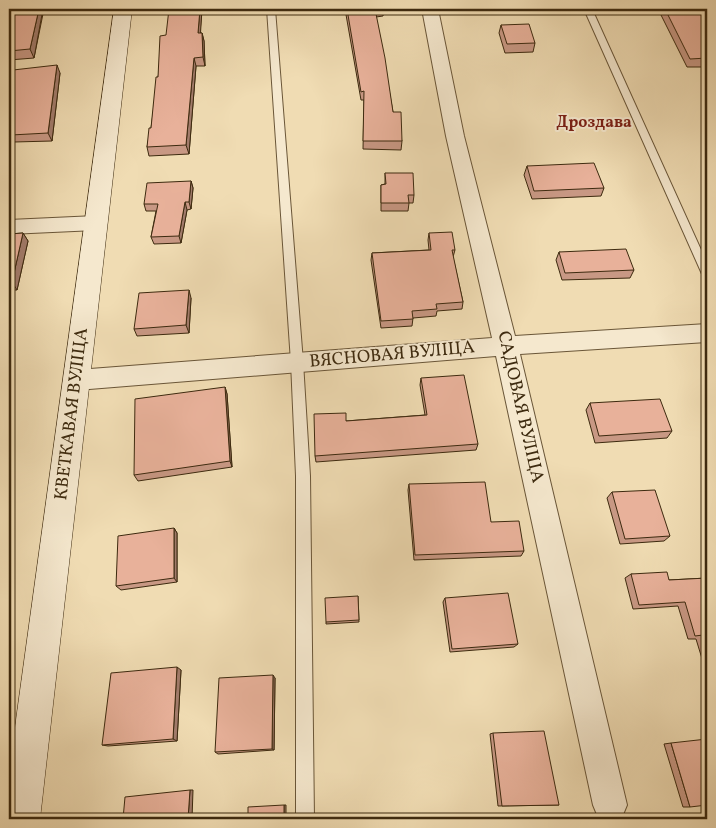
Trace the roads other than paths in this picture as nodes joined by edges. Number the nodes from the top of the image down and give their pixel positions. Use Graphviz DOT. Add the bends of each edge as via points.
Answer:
graph roads {
  1 [pos="123,9"];
  2 [pos="271,9"];
  3 [pos="430,9"];
  4 [pos="588,9"];
  5 [pos="96,223"];
  6 [pos="9,227"];
  7 [pos="707,274"];
  8 [pos="707,333"];
  9 [pos="506,346"];
  10 [pos="297,362"];
  11 [pos="77,380"];
  12 [pos="18,781"];
  13 [pos="610,805"];
  14 [pos="21,819"];
  15 [pos="305,819"];
  1 -- 5 [label="street, КВЕТКАВАЯ ВУЛІЦА"];
  2 -- 10 [label="lane"];
  3 -- 9 [label="street, САДОВАЯ ВУЛІЦА" via="455,136"];
  4 -- 7 [label="lane"];
  5 -- 6 [label="street"];
  5 -- 11 [label="street, КВЕТКАВАЯ ВУЛІЦА"];
  8 -- 9 [label="street, ВЯСНОВАЯ ВУЛІЦА"];
  9 -- 10 [label="street, ВЯСНОВАЯ ВУЛІЦА"];
  9 -- 13 [label="street, САДОВАЯ ВУЛІЦА"];
  10 -- 11 [label="street, ВЯСНОВАЯ ВУЛІЦА"];
  10 -- 15 [label="lane" via="303,476"];
  11 -- 12 [label="street, КВЕТКАВАЯ ВУЛІЦА"];
  12 -- 14 [label="street, КВЕТКАВАЯ ВУЛІЦА"];
}
